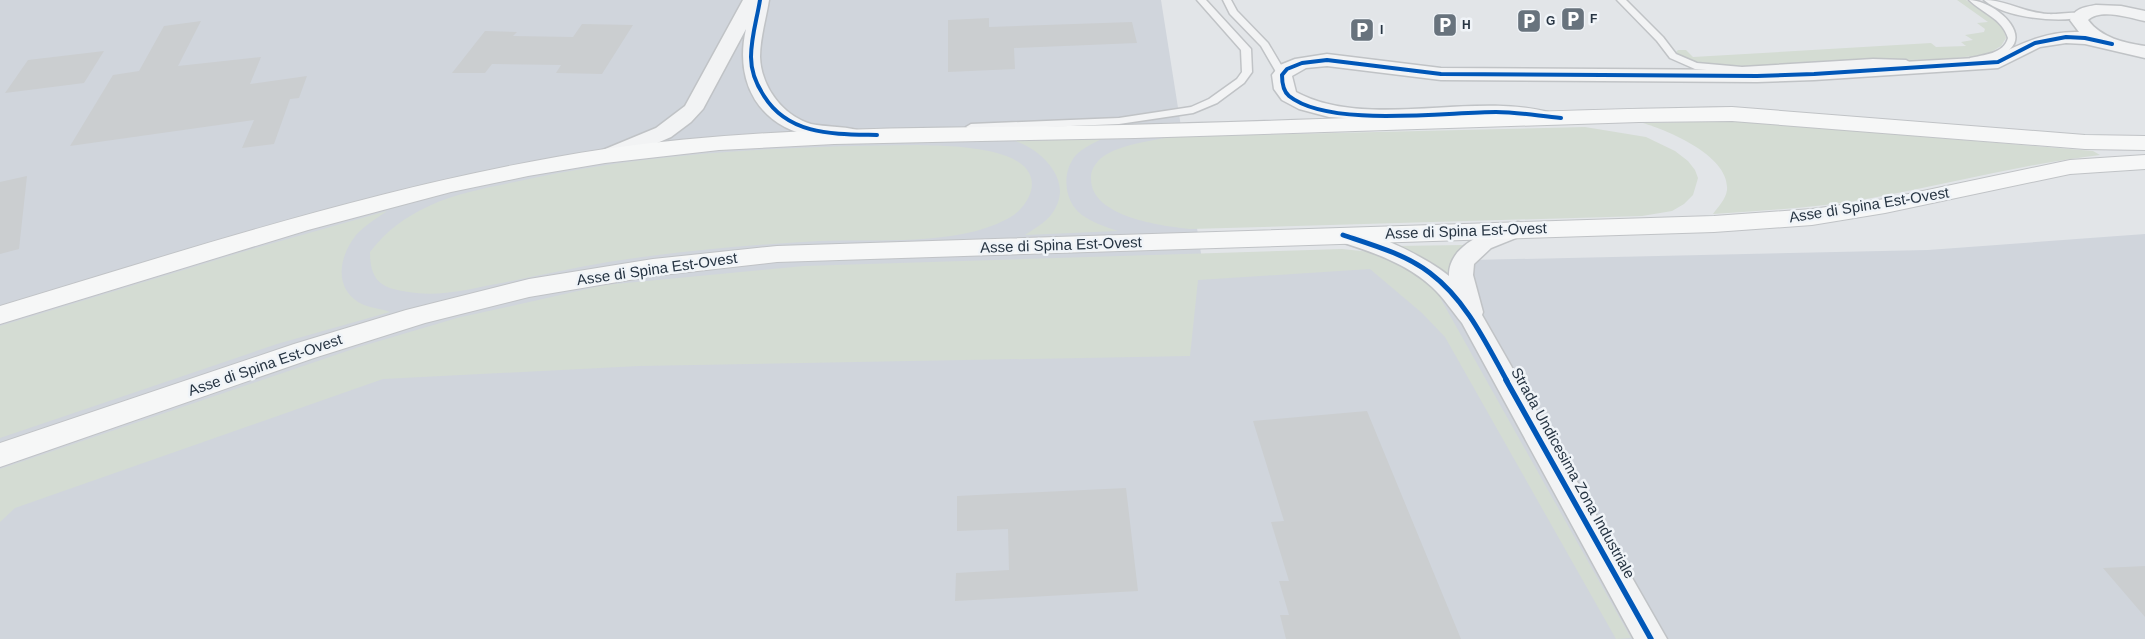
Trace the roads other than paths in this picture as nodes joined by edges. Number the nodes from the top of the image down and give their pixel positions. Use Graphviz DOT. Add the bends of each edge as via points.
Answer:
graph roads {
  1 [pos="752,0"];
  2 [pos="760,0"];
  3 [pos="1201,0"];
  4 [pos="1216,0"];
  5 [pos="1227,0"];
  6 [pos="1621,0"];
  7 [pos="1973,0"];
  8 [pos="1988,0"];
  9 [pos="2138,0"];
  10 [pos="2110,5"];
  11 [pos="2145,8"];
  12 [pos="2081,16"];
  13 [pos="2145,16"];
  14 [pos="1217,17"];
  15 [pos="2116,45"];
  16 [pos="2145,52"];
  17 [pos="2145,61"];
  18 [pos="1939,65"];
  19 [pos="1282,75"];
  20 [pos="1561,118"];
  21 [pos="877,135"];
  22 [pos="931,135"];
  23 [pos="2145,143"];
  24 [pos="605,156"];
  25 [pos="2145,162"];
  26 [pos="1518,230"];
  27 [pos="1343,236"];
  28 [pos="0,315"];
  29 [pos="1472,319"];
  30 [pos="0,455"];
  31 [pos="1651,639"];
  1 -- 24 [label="street" via="693,109 684,119 662,134"];
  2 -- 21 [label="street" via="751,56 753,75 770,108 797,126 830,133"];
  3 -- 14 [label="lane"];
  4 -- 14 [label="lane"];
  5 -- 19 [label="lane" via="1233,12 1264,45"];
  6 -- 18 [label="lane" via="1673,56 1685,63 1712,69 1873,62"];
  7 -- 18 [label="lane" via="2010,30 2010,44 2001,53 1987,58"];
  8 -- 12 [label="lane" via="2011,10 2042,17"];
  9 -- 11 [label="street"];
  10 -- 12 [label="street"];
  10 -- 13 [label="street"];
  12 -- 15 [label="street" via="2079,20 2089,32"];
  14 -- 22 [label="lane" via="1246,49 1247,72 1242,81 1228,92 1193,110 1119,121 965,128"];
  15 -- 16 [label="street"];
  15 -- 17 [label="street"];
  15 -- 18 [label="street" via="2085,38 2053,38 2035,43 1998,62"];
  18 -- 19 [label="street" via="1756,76 1451,74 1327,60 1302,63 1287,69"];
  19 -- 20 [label="street" via="1282,84 1289,96 1312,108 1403,115 1497,112"];
  20 -- 22 [label="main road"];
  20 -- 23 [label="main road" via="1732,114 2085,142"];
  21 -- 22 [label="main road"];
  21 -- 24 [label="main road" via="782,138"];
  24 -- 28 [label="main road" via="404,196"];
  25 -- 26 [label="main road, Asse di Spina Est-Ovest" via="2070,167 1885,206 1812,217 1714,224"];
  26 -- 27 [label="main road, Asse di Spina Est-Ovest"];
  26 -- 29 [label="street" via="1483,243 1462,262 1461,275"];
  27 -- 29 [label="street" via="1376,245 1427,271 1442,283"];
  27 -- 30 [label="main road, Asse di Spina Est-Ovest" via="777,254 606,274 528,288 352,335"];
  29 -- 31 [label="street, Strada Undicesima Zona Industriale"];
}
